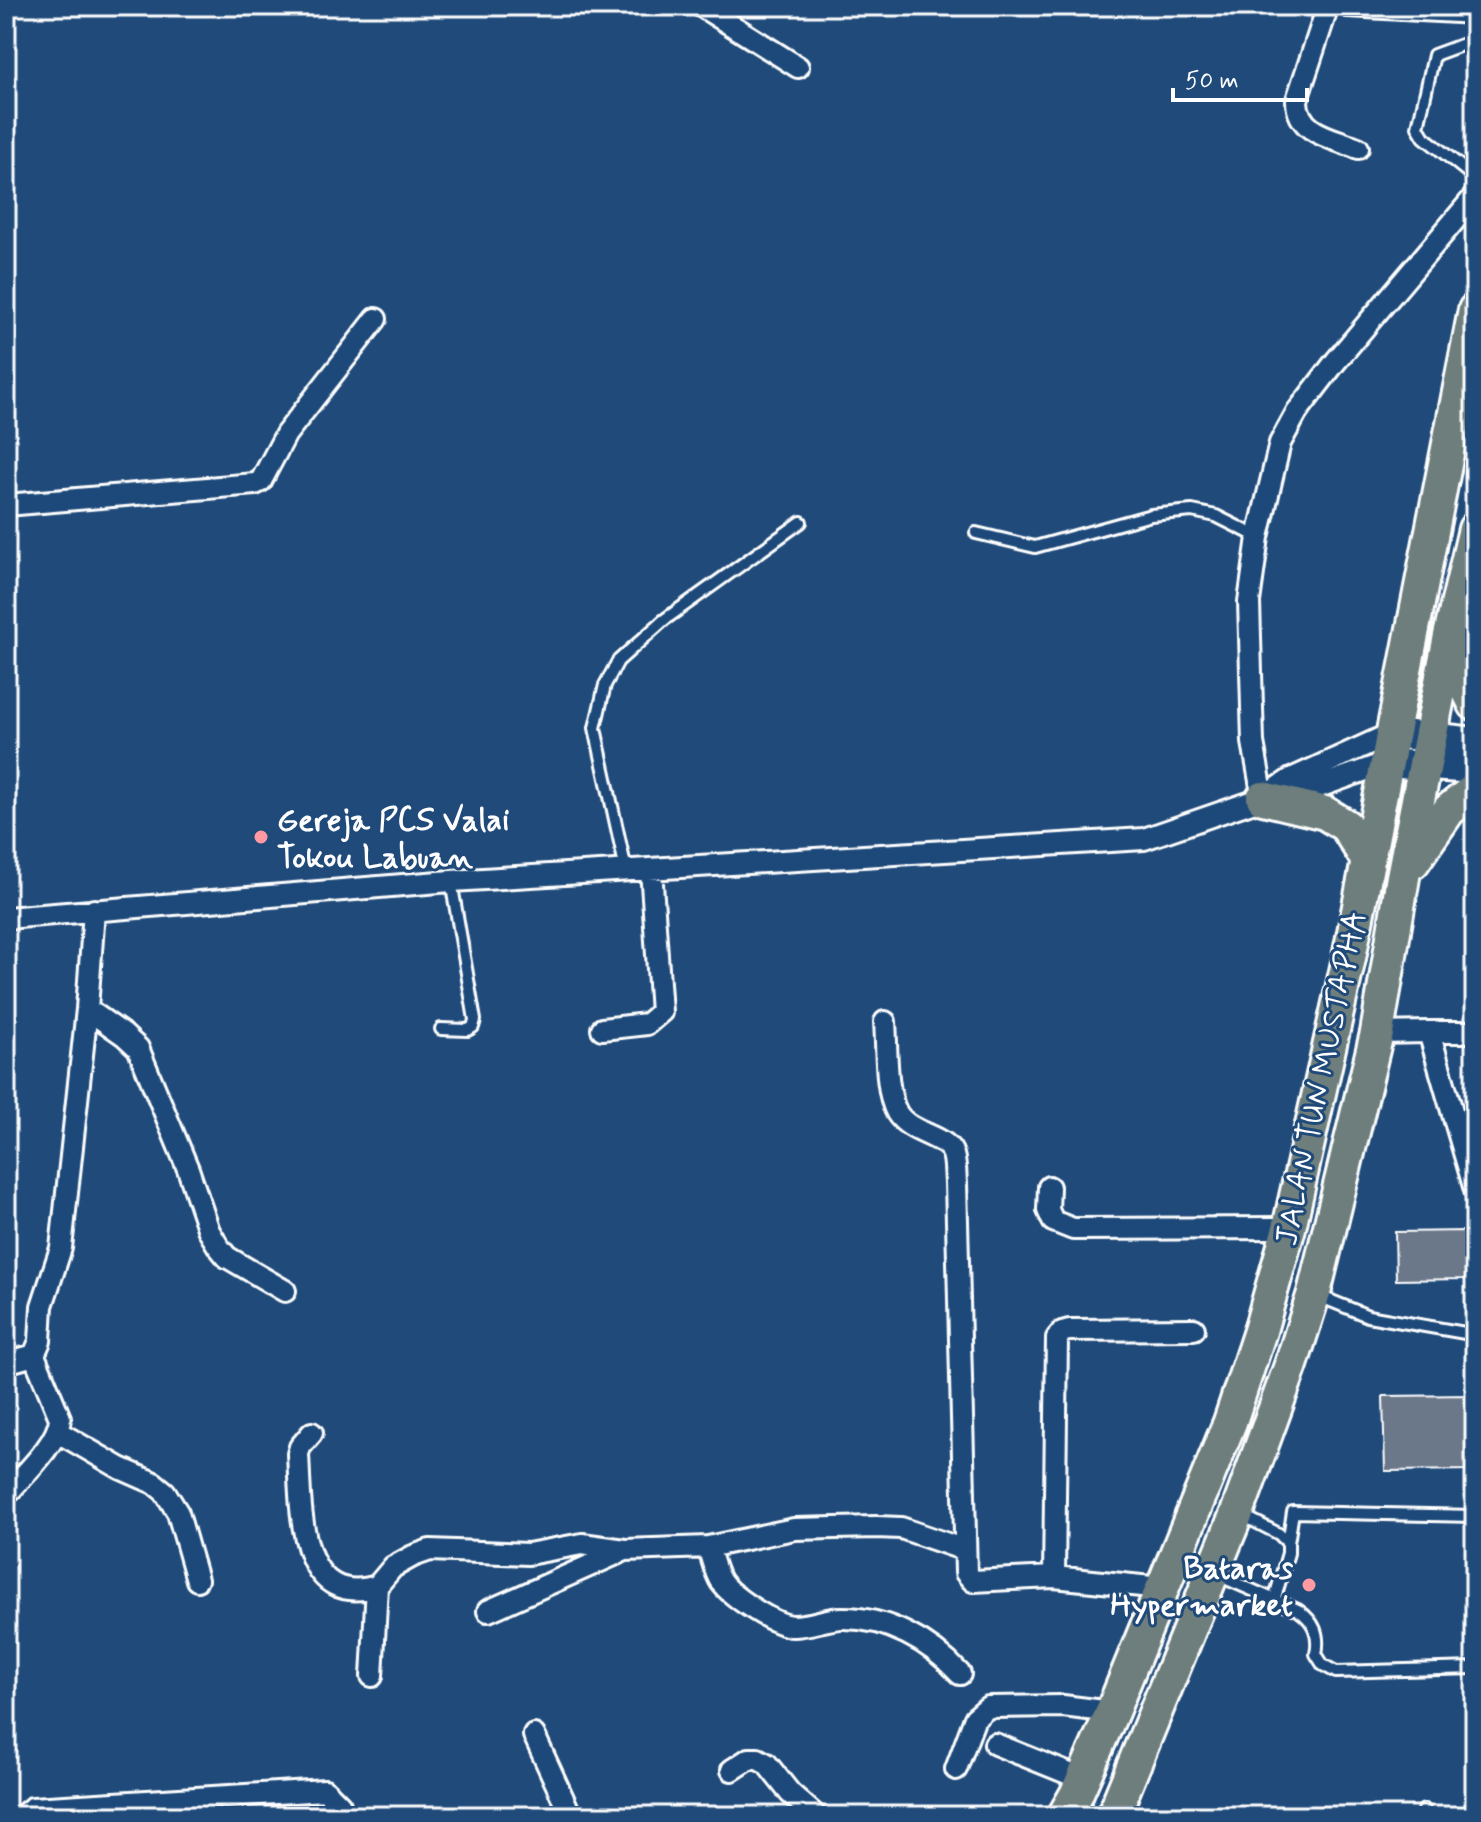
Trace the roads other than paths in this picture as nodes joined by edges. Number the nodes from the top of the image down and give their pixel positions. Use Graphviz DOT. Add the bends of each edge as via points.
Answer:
graph roads {
  1 [pos="701,6"];
  2 [pos="1328,6"];
  3 [pos="1348,6"];
  4 [pos="1475,13"];
  5 [pos="1475,40"];
  6 [pos="798,67"];
  7 [pos="1358,148"];
  8 [pos="1475,178"];
  9 [pos="1475,196"];
  10 [pos="1475,310"];
  11 [pos="376,319"];
  12 [pos="6,505"];
  13 [pos="801,522"];
  14 [pos="1475,529"];
  15 [pos="976,533"];
  16 [pos="1258,537"];
  17 [pos="1450,644"];
  18 [pos="1475,704"];
  19 [pos="1475,742"];
  20 [pos="1388,748"];
  21 [pos="1430,751"];
  22 [pos="1475,769"];
  23 [pos="1475,789"];
  24 [pos="1263,798"];
  25 [pos="1367,859"];
  26 [pos="651,869"];
  27 [pos="626,870"];
  28 [pos="1403,877"];
  29 [pos="451,881"];
  30 [pos="94,910"];
  31 [pos="6,918"];
  32 [pos="87,1009"];
  33 [pos="885,1022"];
  34 [pos="441,1029"];
  35 [pos="602,1029"];
  36 [pos="1429,1032"];
  37 [pos="1475,1032"];
  38 [pos="1377,1033"];
  39 [pos="1049,1187"];
  40 [pos="1475,1190"];
  41 [pos="1289,1228"];
  42 [pos="285,1291"];
  43 [pos="1314,1293"];
  44 [pos="1194,1329"];
  45 [pos="1465,1333"];
  46 [pos="34,1355"];
  47 [pos="6,1363"];
  48 [pos="58,1432"];
  49 [pos="312,1433"];
  50 [pos="6,1495"];
  51 [pos="1237,1513"];
  52 [pos="1475,1516"];
  53 [pos="1288,1543"];
  54 [pos="708,1547"];
  55 [pos="625,1550"];
  56 [pos="965,1550"];
  57 [pos="1214,1573"];
  58 [pos="1054,1577"];
  59 [pos="197,1580"];
  60 [pos="377,1586"];
  61 [pos="1161,1588"];
  62 [pos="1274,1601"];
  63 [pos="488,1611"];
  64 [pos="1475,1668"];
  65 [pos="960,1674"];
  66 [pos="372,1676"];
  67 [pos="1112,1712"];
  68 [pos="534,1735"];
  69 [pos="995,1744"];
  70 [pos="956,1769"];
  71 [pos="732,1770"];
  72 [pos="1082,1779"];
  73 [pos="1113,1813"];
  74 [pos="22,1816"];
  75 [pos="342,1816"];
  76 [pos="571,1816"];
  77 [pos="816,1816"];
  78 [pos="1064,1816"];
  1 -- 6 [label="street"];
  2 -- 7 [label="street" via="1297,112 1313,131"];
  3 -- 4 [label="street"];
  5 -- 8 [label="lane" via="1434,55 1417,121 1424,137"];
  9 -- 16 [label="street" via="1297,412 1280,443"];
  10 -- 20 [label="main road, JALAN TUN MUSTAPHA"];
  11 -- 12 [label="street" via="286,434 261,481"];
  13 -- 27 [label="lane" via="664,620 618,661 605,685 595,728"];
  14 -- 17 [label="main road"];
  15 -- 16 [label="lane" via="1035,547 1151,515 1192,511 1216,516"];
  16 -- 24 [label="street" via="1249,615 1253,742"];
  17 -- 18 [label="main road"];
  17 -- 21 [label="main road"];
  19 -- 21 [label="main road"];
  20 -- 21 [label="main road"];
  20 -- 24 [label="street" via="1291,779"];
  20 -- 24 [label="street" via="1296,795"];
  20 -- 25 [label="main road, JALAN TUN MUSTAPHA"];
  21 -- 22 [label="main road"];
  21 -- 28 [label="main road"];
  23 -- 28 [label="main road" via="1449,810"];
  24 -- 25 [label="main road" via="1325,813 1346,826"];
  24 -- 26 [label="street" via="1144,839"];
  25 -- 41 [label="main road, JALAN TUN MUSTAPHA"];
  26 -- 27 [label="street"];
  26 -- 35 [label="street" via="661,1012 647,1024"];
  27 -- 29 [label="street"];
  28 -- 38 [label="main road"];
  29 -- 30 [label="street"];
  29 -- 34 [label="lane" via="475,1020 468,1030"];
  30 -- 31 [label="street"];
  30 -- 32 [label="street"];
  32 -- 42 [label="street" via="138,1048 218,1246 227,1257"];
  32 -- 46 [label="street" via="61,1248 42,1306"];
  33 -- 56 [label="street" via="892,1102 898,1115 953,1153"];
  36 -- 37 [label="street"];
  36 -- 38 [label="street"];
  36 -- 40 [label="street"];
  38 -- 43 [label="main road"];
  39 -- 41 [label="street" via="1053,1221 1073,1229"];
  41 -- 61 [label="main road, JALAN TUN MUSTAPHA" via="1230,1422"];
  43 -- 45 [label="lane" via="1368,1316"];
  43 -- 51 [label="main road"];
  44 -- 58 [label="street" via="1069,1330 1057,1338"];
  46 -- 47 [label="street"];
  46 -- 48 [label="street" via="60,1418"];
  48 -- 50 [label="street"];
  48 -- 59 [label="street" via="165,1492 178,1513"];
  49 -- 60 [label="street" via="298,1454 308,1549 323,1575 340,1587"];
  51 -- 53 [label="lane"];
  51 -- 57 [label="main road"];
  52 -- 53 [label="lane" via="1293,1512"];
  53 -- 62 [label="lane"];
  54 -- 55 [label="street"];
  54 -- 56 [label="street" via="794,1529 876,1527 901,1528"];
  54 -- 65 [label="street" via="721,1582 770,1620 792,1626 841,1618 874,1622 930,1646"];
  55 -- 60 [label="street" via="582,1544 528,1554 430,1550 393,1567"];
  55 -- 63 [label="street"];
  56 -- 58 [label="street" via="966,1573 973,1581"];
  57 -- 62 [label="lane"];
  57 -- 73 [label="main road"];
  58 -- 61 [label="street"];
  60 -- 66 [label="street"];
  61 -- 67 [label="main road, JALAN TUN MUSTAPHA"];
  62 -- 64 [label="lane" via="1310,1618 1316,1654 1336,1672"];
  67 -- 70 [label="street" via="1063,1706 988,1707 975,1718"];
  67 -- 72 [label="main road, JALAN TUN MUSTAPHA"];
  68 -- 76 [label="street"];
  69 -- 72 [label="street"];
  71 -- 77 [label="street" via="758,1759"];
  72 -- 78 [label="main road, JALAN TUN MUSTAPHA"];
  74 -- 75 [label="street" via="32,1808 325,1790 340,1805"];
}
